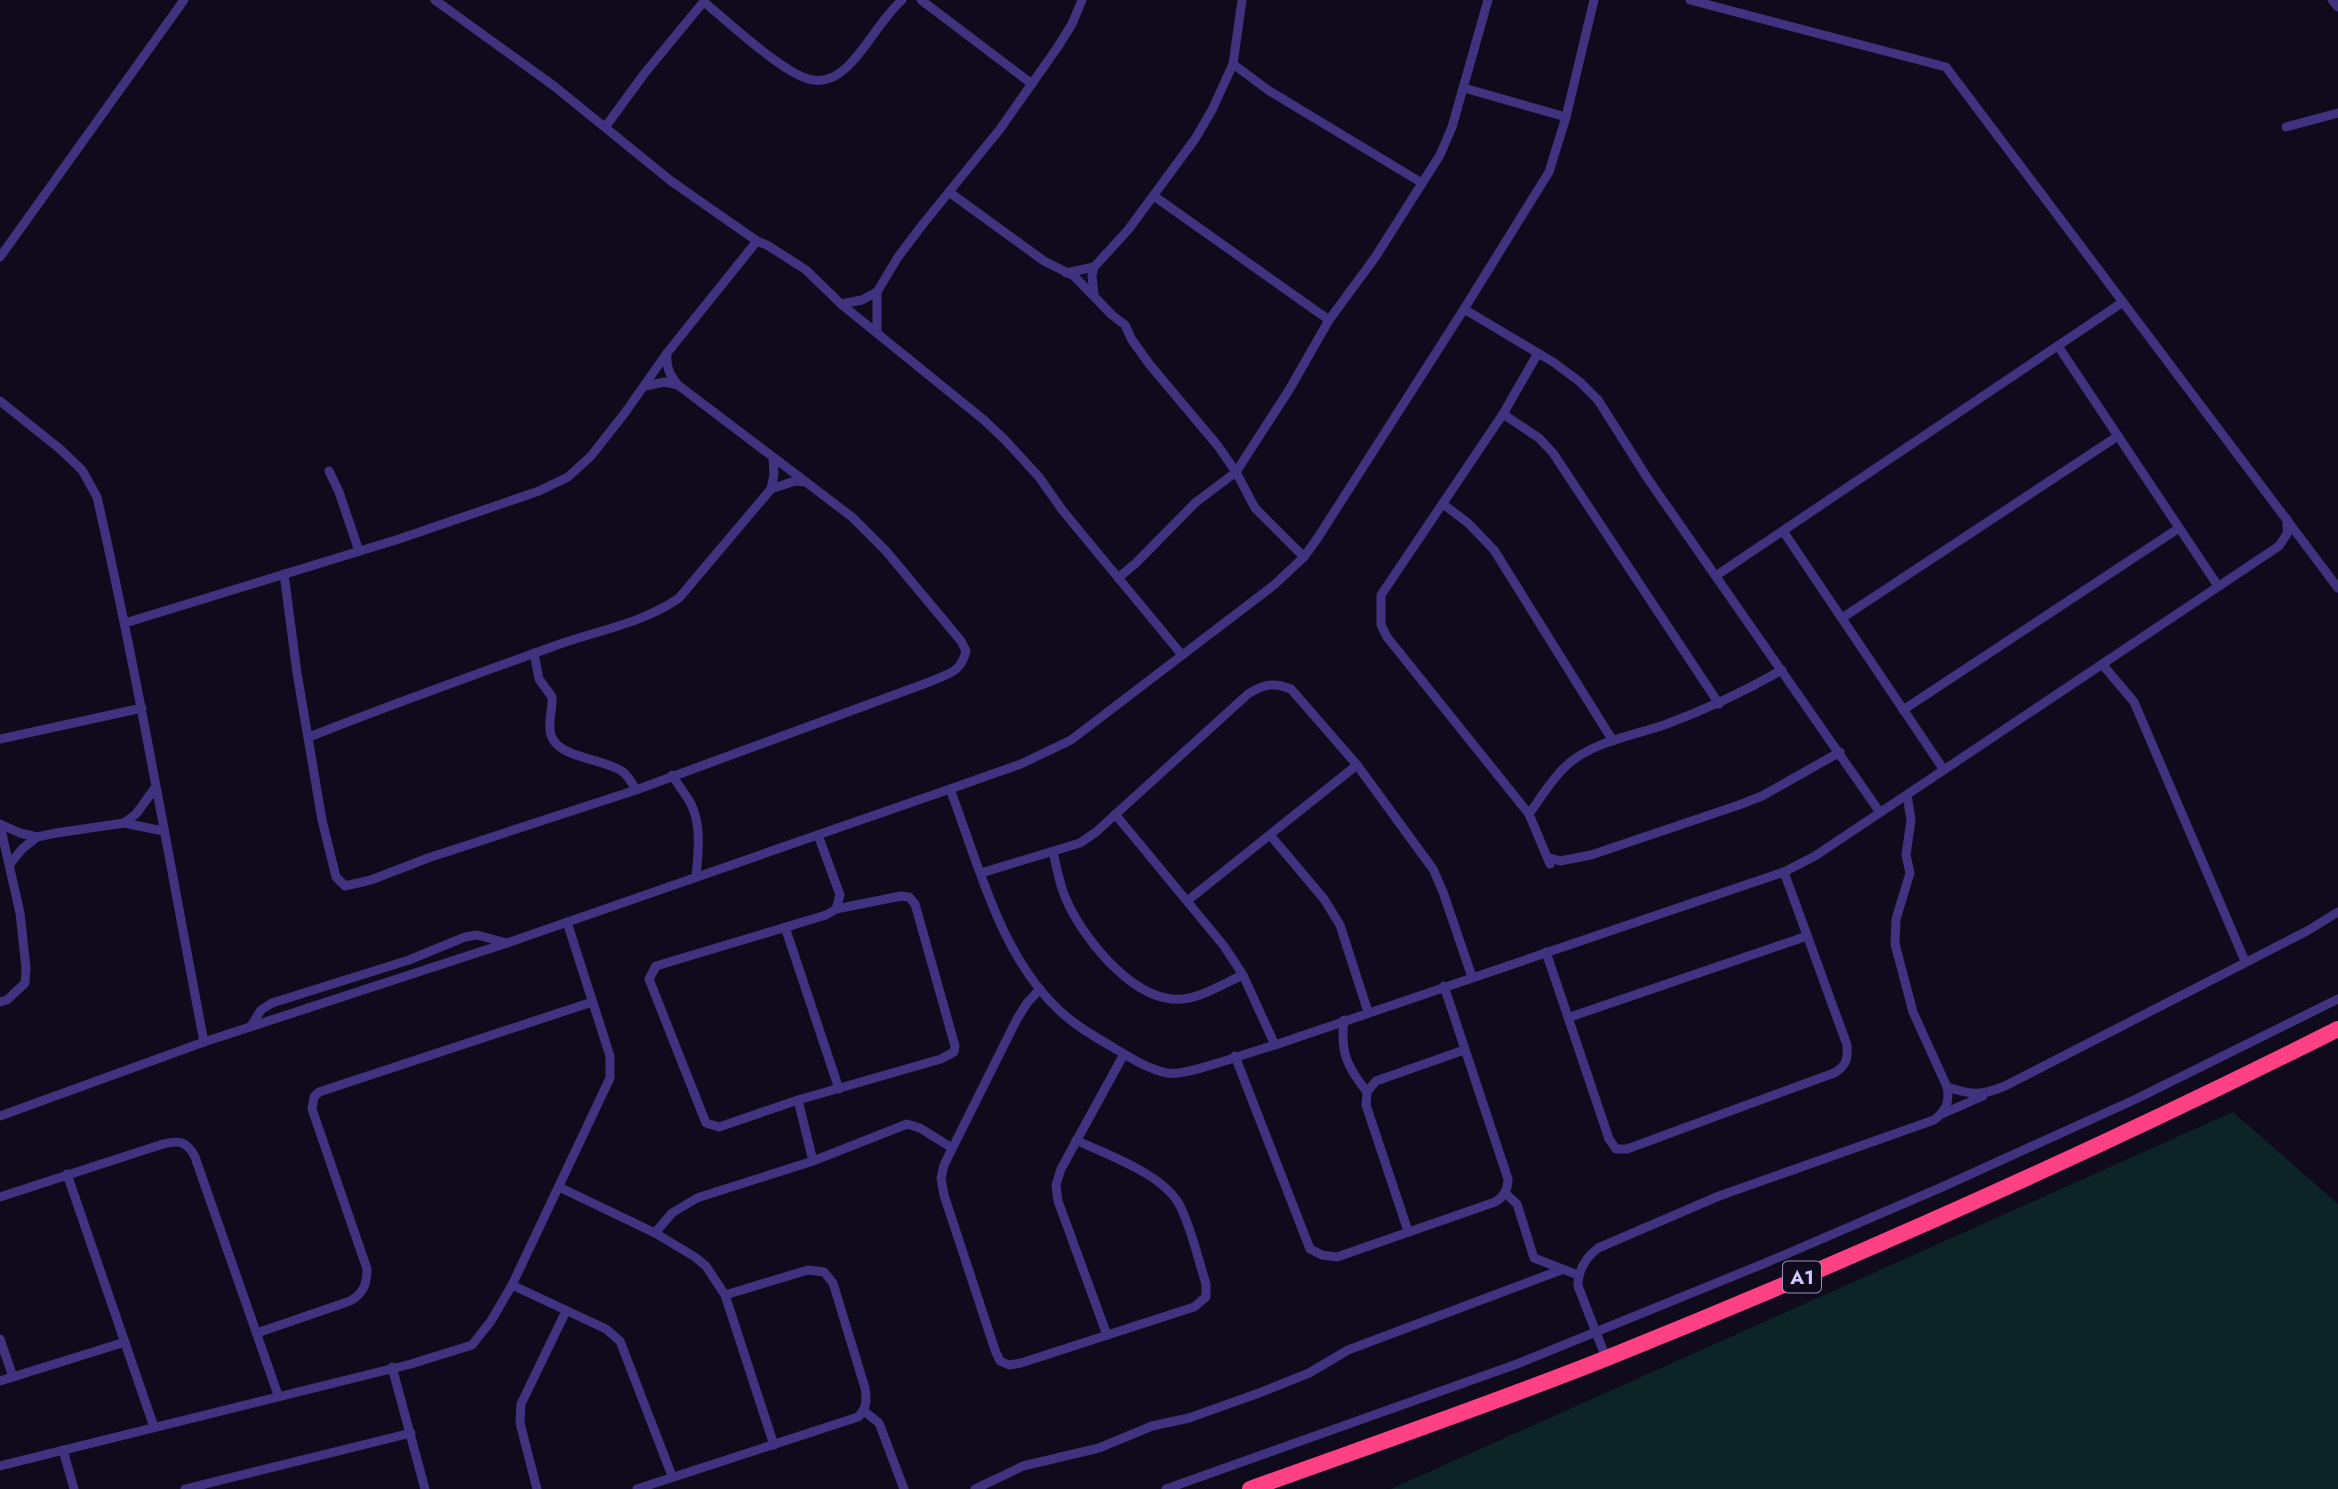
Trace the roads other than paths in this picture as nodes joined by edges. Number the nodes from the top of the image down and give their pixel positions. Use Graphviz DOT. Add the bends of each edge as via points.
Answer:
graph roads {
  1 [pos="184,0"];
  2 [pos="435,0"];
  3 [pos="902,0"];
  4 [pos="921,0"];
  5 [pos="1082,0"];
  6 [pos="1242,0"];
  7 [pos="1488,0"];
  8 [pos="1594,0"];
  9 [pos="1690,0"];
  10 [pos="2332,0"];
  11 [pos="705,1"];
  12 [pos="2338,7"];
  13 [pos="1233,64"];
  14 [pos="1032,84"];
  15 [pos="1464,88"];
  16 [pos="2338,113"];
  17 [pos="1566,117"];
  18 [pos="606,126"];
  19 [pos="2287,127"];
  20 [pos="1422,183"];
  21 [pos="948,192"];
  22 [pos="1154,196"];
  23 [pos="757,242"];
  24 [pos="0,257"];
  25 [pos="1094,267"];
  26 [pos="1064,273"];
  27 [pos="877,292"];
  28 [pos="1094,295"];
  29 [pos="2123,302"];
  30 [pos="841,304"];
  31 [pos="1464,309"];
  32 [pos="1329,320"];
  33 [pos="877,332"];
  34 [pos="2058,345"];
  35 [pos="667,353"];
  36 [pos="1538,353"];
  37 [pos="678,385"];
  38 [pos="644,386"];
  39 [pos="0,401"];
  40 [pos="1503,414"];
  41 [pos="2118,436"];
  42 [pos="773,458"];
  43 [pos="329,471"];
  44 [pos="1236,472"];
  45 [pos="808,482"];
  46 [pos="771,489"];
  47 [pos="1443,504"];
  48 [pos="2287,519"];
  49 [pos="2179,528"];
  50 [pos="1783,531"];
  51 [pos="359,551"];
  52 [pos="1304,557"];
  53 [pos="284,574"];
  54 [pos="1717,575"];
  55 [pos="1118,578"];
  56 [pos="2218,586"];
  57 [pos="2338,587"];
  58 [pos="1842,618"];
  59 [pos="125,622"];
  60 [pos="534,653"];
  61 [pos="1182,655"];
  62 [pos="2102,664"];
  63 [pos="1782,670"];
  64 [pos="1718,704"];
  65 [pos="142,708"];
  66 [pos="1903,709"];
  67 [pos="309,737"];
  68 [pos="0,738"];
  69 [pos="1612,741"];
  70 [pos="1840,752"];
  71 [pos="1357,765"];
  72 [pos="1944,770"];
  73 [pos="672,775"];
  74 [pos="156,788"];
  75 [pos="950,789"];
  76 [pos="636,790"];
  77 [pos="1907,795"];
  78 [pos="1879,811"];
  79 [pos="1115,814"];
  80 [pos="1529,814"];
  81 [pos="124,822"];
  82 [pos="0,824"];
  83 [pos="163,831"];
  84 [pos="818,835"];
  85 [pos="1270,835"];
  86 [pos="37,837"];
  87 [pos="1053,852"];
  88 [pos="10,864"];
  89 [pos="1784,872"];
  90 [pos="981,873"];
  91 [pos="696,877"];
  92 [pos="1187,901"];
  93 [pos="836,909"];
  94 [pos="2338,912"];
  95 [pos="566,922"];
  96 [pos="785,927"];
  97 [pos="1807,936"];
  98 [pos="507,943"];
  99 [pos="1546,952"];
  100 [pos="2245,961"];
  101 [pos="1243,975"];
  102 [pos="1472,977"];
  103 [pos="337,981"];
  104 [pos="1444,986"];
  105 [pos="1040,989"];
  106 [pos="340,997"];
  107 [pos="2338,999"];
  108 [pos="0,1002"];
  109 [pos="592,1002"];
  110 [pos="1368,1012"];
  111 [pos="1570,1017"];
  112 [pos="1344,1020"];
  113 [pos="251,1026"];
  114 [pos="2338,1029"];
  115 [pos="204,1042"];
  116 [pos="1275,1045"];
  117 [pos="1464,1050"];
  118 [pos="1124,1055"];
  119 [pos="1235,1056"];
  120 [pos="1947,1087"];
  121 [pos="839,1088"];
  122 [pos="1367,1092"];
  123 [pos="1984,1095"];
  124 [pos="798,1100"];
  125 [pos="1942,1114"];
  126 [pos="0,1116"];
  127 [pos="1076,1140"];
  128 [pos="952,1148"];
  129 [pos="813,1161"];
  130 [pos="67,1174"];
  131 [pos="559,1187"];
  132 [pos="1505,1193"];
  133 [pos="0,1197"];
  134 [pos="1408,1231"];
  135 [pos="655,1233"];
  136 [pos="1561,1270"];
  137 [pos="1578,1275"];
  138 [pos="512,1285"];
  139 [pos="725,1295"];
  140 [pos="566,1311"];
  141 [pos="1598,1331"];
  142 [pos="257,1333"];
  143 [pos="1107,1335"];
  144 [pos="0,1339"];
  145 [pos="125,1342"];
  146 [pos="1606,1358"];
  147 [pos="392,1367"];
  148 [pos="13,1377"];
  149 [pos="0,1381"];
  150 [pos="278,1395"];
  151 [pos="863,1411"];
  152 [pos="154,1427"];
  153 [pos="411,1433"];
  154 [pos="774,1445"];
  155 [pos="63,1450"];
  156 [pos="0,1466"];
  157 [pos="672,1476"];
  158 [pos="74,1489"];
  159 [pos="185,1489"];
  160 [pos="425,1489"];
  161 [pos="537,1489"];
  162 [pos="637,1489"];
  163 [pos="904,1489"];
  164 [pos="975,1489"];
  165 [pos="1166,1489"];
  166 [pos="1250,1489"];
  1 -- 24 [label="street"];
  2 -- 18 [label="street"];
  3 -- 11 [label="street" via="849,65 827,80 811,80 781,64"];
  4 -- 14 [label="street"];
  5 -- 14 [label="street" via="1072,24"];
  6 -- 13 [label="street"];
  7 -- 15 [label="street"];
  8 -- 17 [label="street"];
  9 -- 29 [label="street" via="1945,66"];
  10 -- 12 [label="street"];
  11 -- 18 [label="street"];
  13 -- 20 [label="street"];
  13 -- 22 [label="street" via="1195,139"];
  14 -- 21 [label="street"];
  15 -- 17 [label="street"];
  15 -- 20 [label="street" via="1440,155"];
  16 -- 19 [label="street"];
  17 -- 31 [label="street" via="1549,172"];
  18 -- 23 [label="street" via="671,181"];
  20 -- 32 [label="street"];
  21 -- 26 [label="street"];
  21 -- 27 [label="street"];
  22 -- 25 [label="street"];
  22 -- 32 [label="street"];
  23 -- 30 [label="street" via="806,270"];
  23 -- 35 [label="street"];
  25 -- 26 [label="street"];
  25 -- 28 [label="street"];
  26 -- 28 [label="street"];
  27 -- 30 [label="street"];
  27 -- 33 [label="street"];
  28 -- 44 [label="street" via="1125,325 1150,365"];
  29 -- 34 [label="street"];
  29 -- 48 [label="street"];
  30 -- 33 [label="street"];
  31 -- 36 [label="street"];
  31 -- 52 [label="street"];
  32 -- 44 [label="street"];
  33 -- 55 [label="street" via="1006,440"];
  34 -- 41 [label="street"];
  34 -- 50 [label="street"];
  35 -- 37 [label="street" via="669,374"];
  35 -- 38 [label="street"];
  36 -- 40 [label="street"];
  36 -- 54 [label="street" via="1598,400"];
  37 -- 38 [label="street"];
  37 -- 42 [label="street"];
  38 -- 51 [label="street" via="591,456 568,477 539,491"];
  39 -- 59 [label="street" via="82,470 97,497"];
  40 -- 47 [label="street"];
  40 -- 64 [label="street" via="1553,453"];
  41 -- 49 [label="street"];
  41 -- 58 [label="street"];
  42 -- 45 [label="street"];
  42 -- 46 [label="street"];
  43 -- 51 [label="street"];
  44 -- 52 [label="street" via="1255,508"];
  44 -- 55 [label="street" via="1195,503"];
  45 -- 46 [label="street"];
  45 -- 73 [label="street" via="852,517 939,612 966,651 963,664 932,681"];
  46 -- 60 [label="street" via="670,604 645,618"];
  47 -- 69 [label="street" via="1494,550"];
  47 -- 80 [label="street" via="1381,596 1381,625"];
  48 -- 56 [label="street" via="2287,534 2278,546"];
  48 -- 57 [label="street"];
  49 -- 56 [label="street"];
  49 -- 66 [label="street"];
  50 -- 54 [label="street"];
  50 -- 58 [label="street"];
  51 -- 53 [label="street"];
  52 -- 61 [label="street"];
  53 -- 59 [label="street"];
  53 -- 67 [label="street"];
  54 -- 63 [label="street"];
  55 -- 61 [label="street"];
  56 -- 62 [label="street"];
  58 -- 66 [label="street"];
  59 -- 65 [label="street"];
  60 -- 67 [label="street"];
  60 -- 76 [label="street" via="539,679 552,697 550,734 555,744 621,771"];
  61 -- 75 [label="street" via="1071,740"];
  62 -- 72 [label="street"];
  62 -- 100 [label="street" via="2134,702"];
  63 -- 64 [label="street"];
  63 -- 70 [label="street"];
  64 -- 69 [label="street"];
  65 -- 68 [label="street"];
  65 -- 74 [label="street"];
  66 -- 72 [label="street"];
  67 -- 76 [label="street" via="335,877 345,886"];
  69 -- 80 [label="street" via="1565,766"];
  70 -- 78 [label="street"];
  70 -- 80 [label="street" via="1751,801 1591,855 1560,861 1550,858 1550,864"];
  71 -- 79 [label="street" via="1291,689 1262,685"];
  71 -- 85 [label="street"];
  71 -- 102 [label="street" via="1433,869"];
  72 -- 77 [label="street"];
  73 -- 76 [label="street"];
  73 -- 91 [label="street" via="696,819"];
  74 -- 81 [label="street"];
  74 -- 83 [label="street"];
  75 -- 84 [label="street"];
  75 -- 90 [label="street"];
  77 -- 78 [label="street"];
  77 -- 120 [label="street" via="1910,873 1896,919 1895,944 1913,1012"];
  78 -- 89 [label="street"];
  79 -- 87 [label="street" via="1080,843"];
  79 -- 92 [label="street"];
  81 -- 83 [label="street"];
  81 -- 86 [label="street"];
  82 -- 86 [label="street"];
  82 -- 88 [label="street"];
  83 -- 115 [label="street"];
  84 -- 91 [label="street"];
  84 -- 93 [label="street" via="840,895"];
  85 -- 92 [label="street"];
  85 -- 110 [label="street" via="1340,925"];
  86 -- 88 [label="street"];
  87 -- 90 [label="street"];
  87 -- 101 [label="street" via="1066,900 1078,921 1135,985 1173,1000 1194,997"];
  88 -- 108 [label="street" via="20,914 25,983"];
  89 -- 97 [label="street"];
  89 -- 99 [label="street"];
  90 -- 105 [label="street" via="1010,946"];
  91 -- 95 [label="street"];
  92 -- 101 [label="street"];
  93 -- 96 [label="street"];
  93 -- 121 [label="street" via="909,897 915,904 955,1046 950,1056"];
  94 -- 100 [label="street"];
  95 -- 98 [label="street"];
  95 -- 109 [label="street"];
  96 -- 121 [label="street"];
  96 -- 124 [label="street" via="656,966 649,978 706,1123 719,1127"];
  97 -- 111 [label="street"];
  97 -- 111 [label="street" via="1847,1045 1844,1067 1627,1149 1616,1149 1609,1139"];
  98 -- 103 [label="street" via="477,935 465,937 409,960"];
  98 -- 106 [label="street"];
  99 -- 102 [label="street"];
  99 -- 111 [label="street"];
  100 -- 123 [label="street"];
  101 -- 116 [label="street"];
  102 -- 104 [label="street"];
  103 -- 106 [label="street"];
  103 -- 113 [label="street" via="272,1003"];
  104 -- 110 [label="street"];
  104 -- 117 [label="street"];
  105 -- 118 [label="street" via="1080,1028"];
  105 -- 128 [label="street" via="1017,1019"];
  106 -- 113 [label="street"];
  107 -- 141 [label="street" via="2136,1099 1940,1188"];
  109 -- 131 [label="street" via="610,1056 610,1078"];
  109 -- 142 [label="street" via="319,1092 312,1109 367,1279 362,1292 350,1301"];
  110 -- 112 [label="street"];
  112 -- 116 [label="street"];
  112 -- 122 [label="street" via="1343,1053"];
  113 -- 115 [label="street"];
  114 -- 146 [label="highway, A1" via="1925,1223"];
  115 -- 126 [label="street"];
  116 -- 119 [label="street"];
  117 -- 122 [label="street" via="1376,1081"];
  117 -- 132 [label="street" via="1508,1179"];
  118 -- 119 [label="street" via="1168,1073"];
  118 -- 127 [label="street"];
  119 -- 134 [label="street" via="1310,1249 1337,1257"];
  120 -- 123 [label="street"];
  120 -- 125 [label="street" via="1948,1101"];
  121 -- 124 [label="street"];
  122 -- 134 [label="street" via="1366,1105"];
  123 -- 125 [label="street"];
  124 -- 129 [label="street"];
  125 -- 137 [label="street" via="1612,1240 1590,1255"];
  127 -- 143 [label="street" via="1056,1185 1058,1201"];
  127 -- 143 [label="street" via="1149,1175 1167,1190 1180,1205 1206,1284 1206,1297 1194,1307"];
  128 -- 129 [label="street" via="907,1124"];
  128 -- 143 [label="street" via="941,1178 944,1195 1000,1361 1021,1363"];
  129 -- 135 [label="street" via="697,1198 672,1213"];
  130 -- 133 [label="street"];
  130 -- 142 [label="street" via="172,1141 185,1143 195,1157"];
  130 -- 145 [label="street"];
  131 -- 135 [label="street"];
  131 -- 138 [label="street"];
  132 -- 134 [label="street" via="1495,1202"];
  132 -- 136 [label="street" via="1517,1204 1534,1258"];
  135 -- 139 [label="street" via="701,1262"];
  136 -- 137 [label="street"];
  136 -- 164 [label="street" via="1348,1350 1309,1373 1259,1393 1152,1426 1099,1448 1023,1466"];
  137 -- 141 [label="street" via="1577,1286"];
  138 -- 140 [label="street"];
  138 -- 147 [label="street" via="472,1345"];
  139 -- 151 [label="street" via="808,1270 824,1272 833,1283 865,1388"];
  139 -- 154 [label="street"];
  140 -- 157 [label="street" via="606,1329 620,1341"];
  140 -- 161 [label="street" via="521,1404 520,1423"];
  141 -- 146 [label="street"];
  141 -- 165 [label="street" via="1389,1412"];
  142 -- 150 [label="street"];
  144 -- 148 [label="street"];
  145 -- 148 [label="street"];
  145 -- 152 [label="street"];
  146 -- 166 [label="highway, A1"];
  147 -- 150 [label="street"];
  147 -- 153 [label="street"];
  148 -- 149 [label="street"];
  150 -- 152 [label="street"];
  151 -- 154 [label="street" via="858,1417"];
  151 -- 163 [label="street" via="879,1423"];
  152 -- 155 [label="street"];
  153 -- 159 [label="street"];
  153 -- 160 [label="street"];
  154 -- 157 [label="street"];
  155 -- 156 [label="street"];
  155 -- 158 [label="street"];
  157 -- 162 [label="street"];
}
